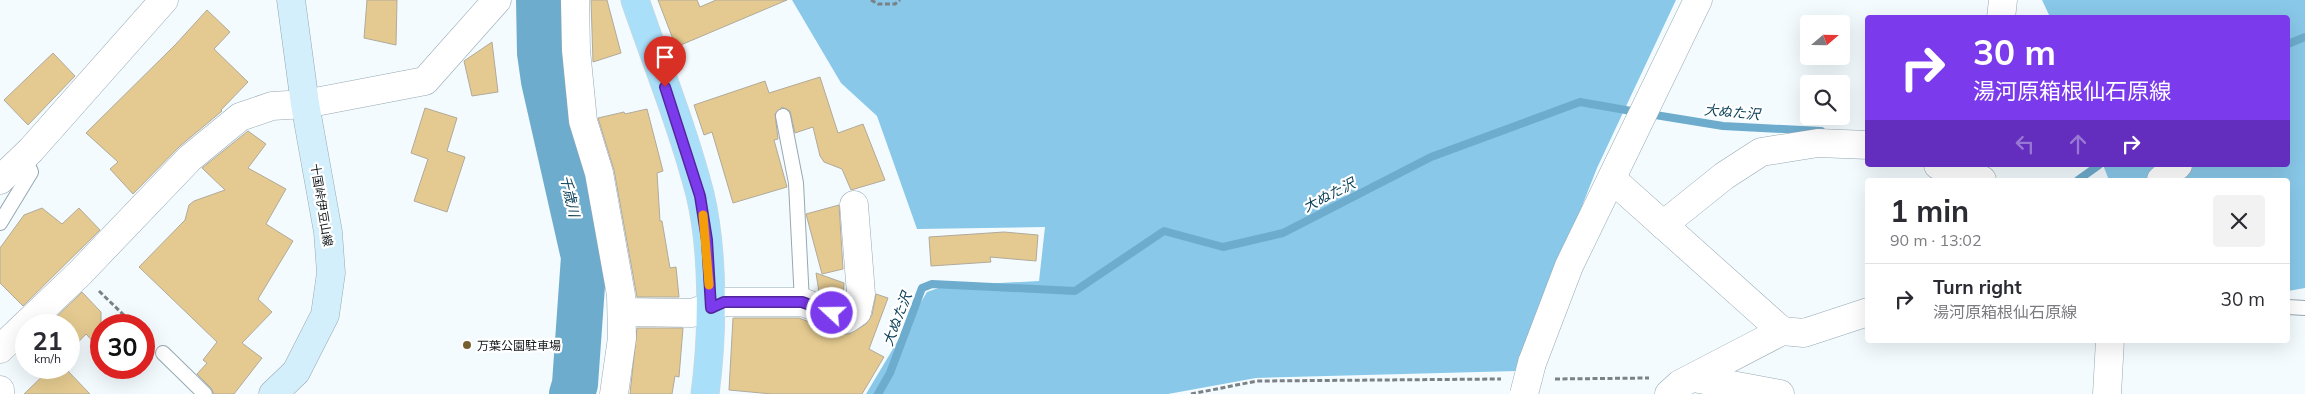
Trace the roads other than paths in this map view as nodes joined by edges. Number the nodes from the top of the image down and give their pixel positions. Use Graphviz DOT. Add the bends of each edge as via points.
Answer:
graph roads {
  1 [pos="164,0"];
  2 [pos="291,0"];
  3 [pos="496,0"];
  4 [pos="575,0"];
  5 [pos="635,0"];
  6 [pos="1698,0"];
  7 [pos="2003,0"];
  8 [pos="2001,15"];
  9 [pos="305,104"];
  10 [pos="783,116"];
  11 [pos="1865,144"];
  12 [pos="24,157"];
  13 [pos="1944,167"];
  14 [pos="2176,167"];
  15 [pos="1976,178"];
  16 [pos="2163,178"];
  17 [pos="1612,179"];
  18 [pos="0,180"];
  19 [pos="854,205"];
  20 [pos="0,224"];
  21 [pos="1663,225"];
  22 [pos="802,302"];
  23 [pos="2290,307"];
  24 [pos="711,308"];
  25 [pos="2305,308"];
  26 [pos="622,312"];
  27 [pos="1865,313"];
  28 [pos="1782,331"];
  29 [pos="2110,343"];
  30 [pos="0,349"];
  31 [pos="163,353"];
  32 [pos="1694,378"];
  33 [pos="1526,379"];
  34 [pos="1661,386"];
  35 [pos="205,394"];
  36 [pos="273,394"];
  37 [pos="614,394"];
  38 [pos="705,394"];
  39 [pos="1780,394"];
  40 [pos="2107,394"];
  1 -- 12 [label="street"];
  2 -- 9 [label="main road, 十国峠伊豆山線"];
  3 -- 9 [label="street" via="425,80"];
  4 -- 26 [label="street" via="583,121 599,173"];
  5 -- 24 [label="main road" via="700,196 707,240"];
  6 -- 17 [label="street"];
  7 -- 8 [label="street"];
  9 -- 30 [label="street" via="272,106 240,116 190,158 80,273"];
  9 -- 36 [label="main road, 十国峠伊豆山線" via="328,232 331,274 325,315 296,372"];
  10 -- 22 [label="lane" via="796,183"];
  11 -- 21 [label="street" via="1818,143 1761,152 1724,176"];
  12 -- 18 [label="street"];
  12 -- 20 [label="lane" via="32,172"];
  13 -- 15 [label="street"];
  14 -- 16 [label="street"];
  17 -- 21 [label="street"];
  17 -- 33 [label="street" via="1569,266"];
  19 -- 22 [label="street" via="861,294 857,312 846,319"];
  21 -- 28 [label="street"];
  22 -- 24 [label="street" via="724,302"];
  23 -- 25 [label="lane"];
  24 -- 26 [label="street" via="692,313"];
  24 -- 38 [label="main road"];
  26 -- 37 [label="street" via="622,338"];
  27 -- 28 [label="street" via="1804,333"];
  28 -- 32 [label="street"];
  29 -- 40 [label="street"];
  31 -- 35 [label="lane"];
  32 -- 34 [label="street" via="1680,384"];
  32 -- 39 [label="street"];
}
